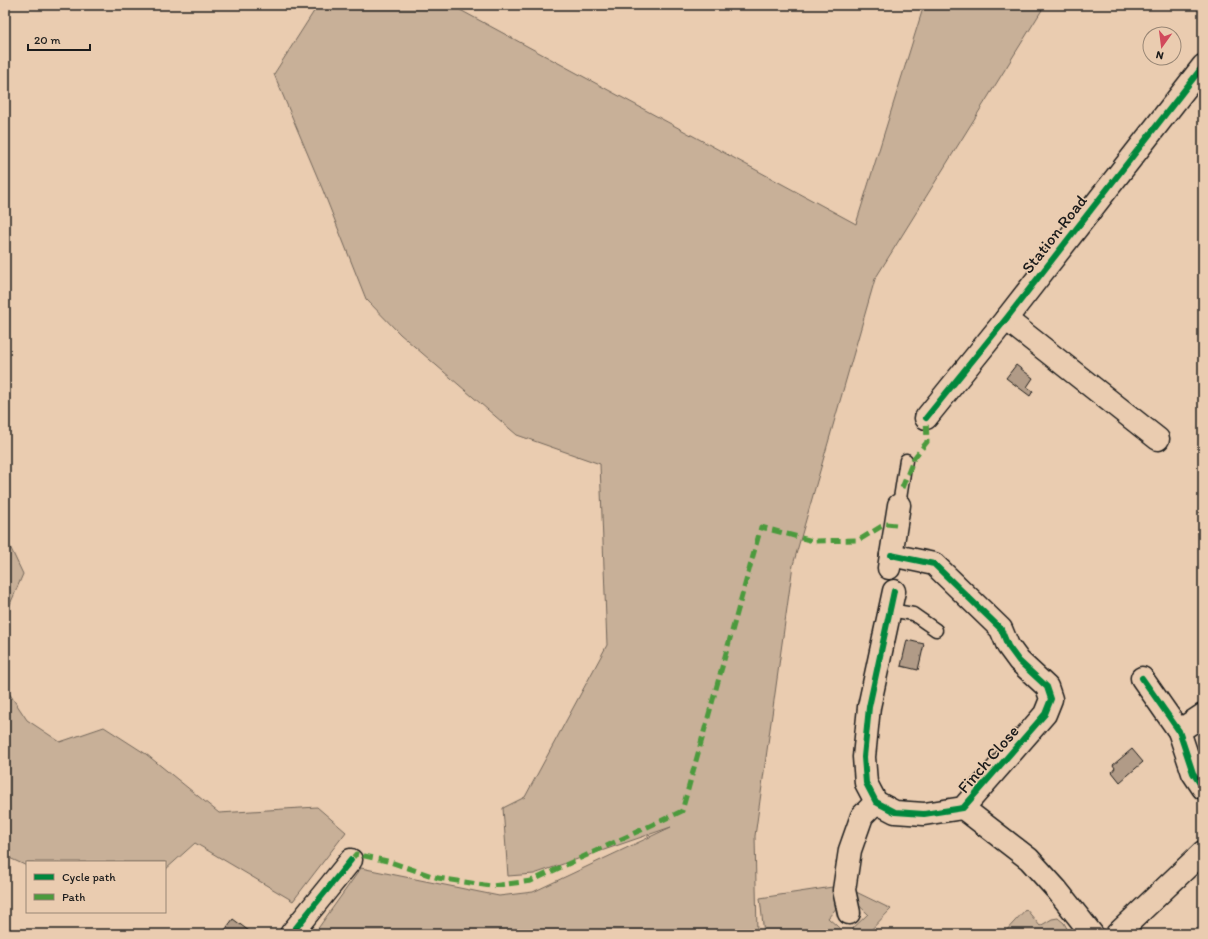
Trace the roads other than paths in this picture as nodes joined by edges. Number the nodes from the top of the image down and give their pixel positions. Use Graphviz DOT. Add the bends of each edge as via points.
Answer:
graph roads {
  1 [pos="1203,66"];
  2 [pos="1006,319"];
  3 [pos="926,418"];
  4 [pos="1158,439"];
  5 [pos="906,460"];
  6 [pos="899,505"];
  7 [pos="892,600"];
  8 [pos="936,630"];
  9 [pos="1142,678"];
  10 [pos="1203,715"];
  11 [pos="1179,730"];
  12 [pos="1203,788"];
  13 [pos="876,802"];
  14 [pos="963,808"];
  15 [pos="1203,852"];
  16 [pos="352,860"];
  17 [pos="849,913"];
  18 [pos="291,934"];
  19 [pos="1092,934"];
  20 [pos="1117,934"];
  1 -- 2 [label="street, Station Road"];
  2 -- 3 [label="street, Station Road"];
  2 -- 4 [label="street"];
  5 -- 6 [label="lane"];
  6 -- 14 [label="street, Finch Close" via="890,561 934,564 1001,629 1019,662 1048,687 1051,699 1045,714"];
  7 -- 8 [label="lane"];
  7 -- 13 [label="street" via="869,707 864,757 866,783"];
  9 -- 11 [label="street"];
  10 -- 11 [label="street"];
  11 -- 12 [label="street" via="1193,773"];
  13 -- 14 [label="street, Finch Close" via="896,812 924,814"];
  13 -- 17 [label="street" via="862,816 850,850 844,890"];
  14 -- 19 [label="street, Finch Close" via="1029,859"];
  15 -- 20 [label="street"];
  16 -- 18 [label="street"];
}
